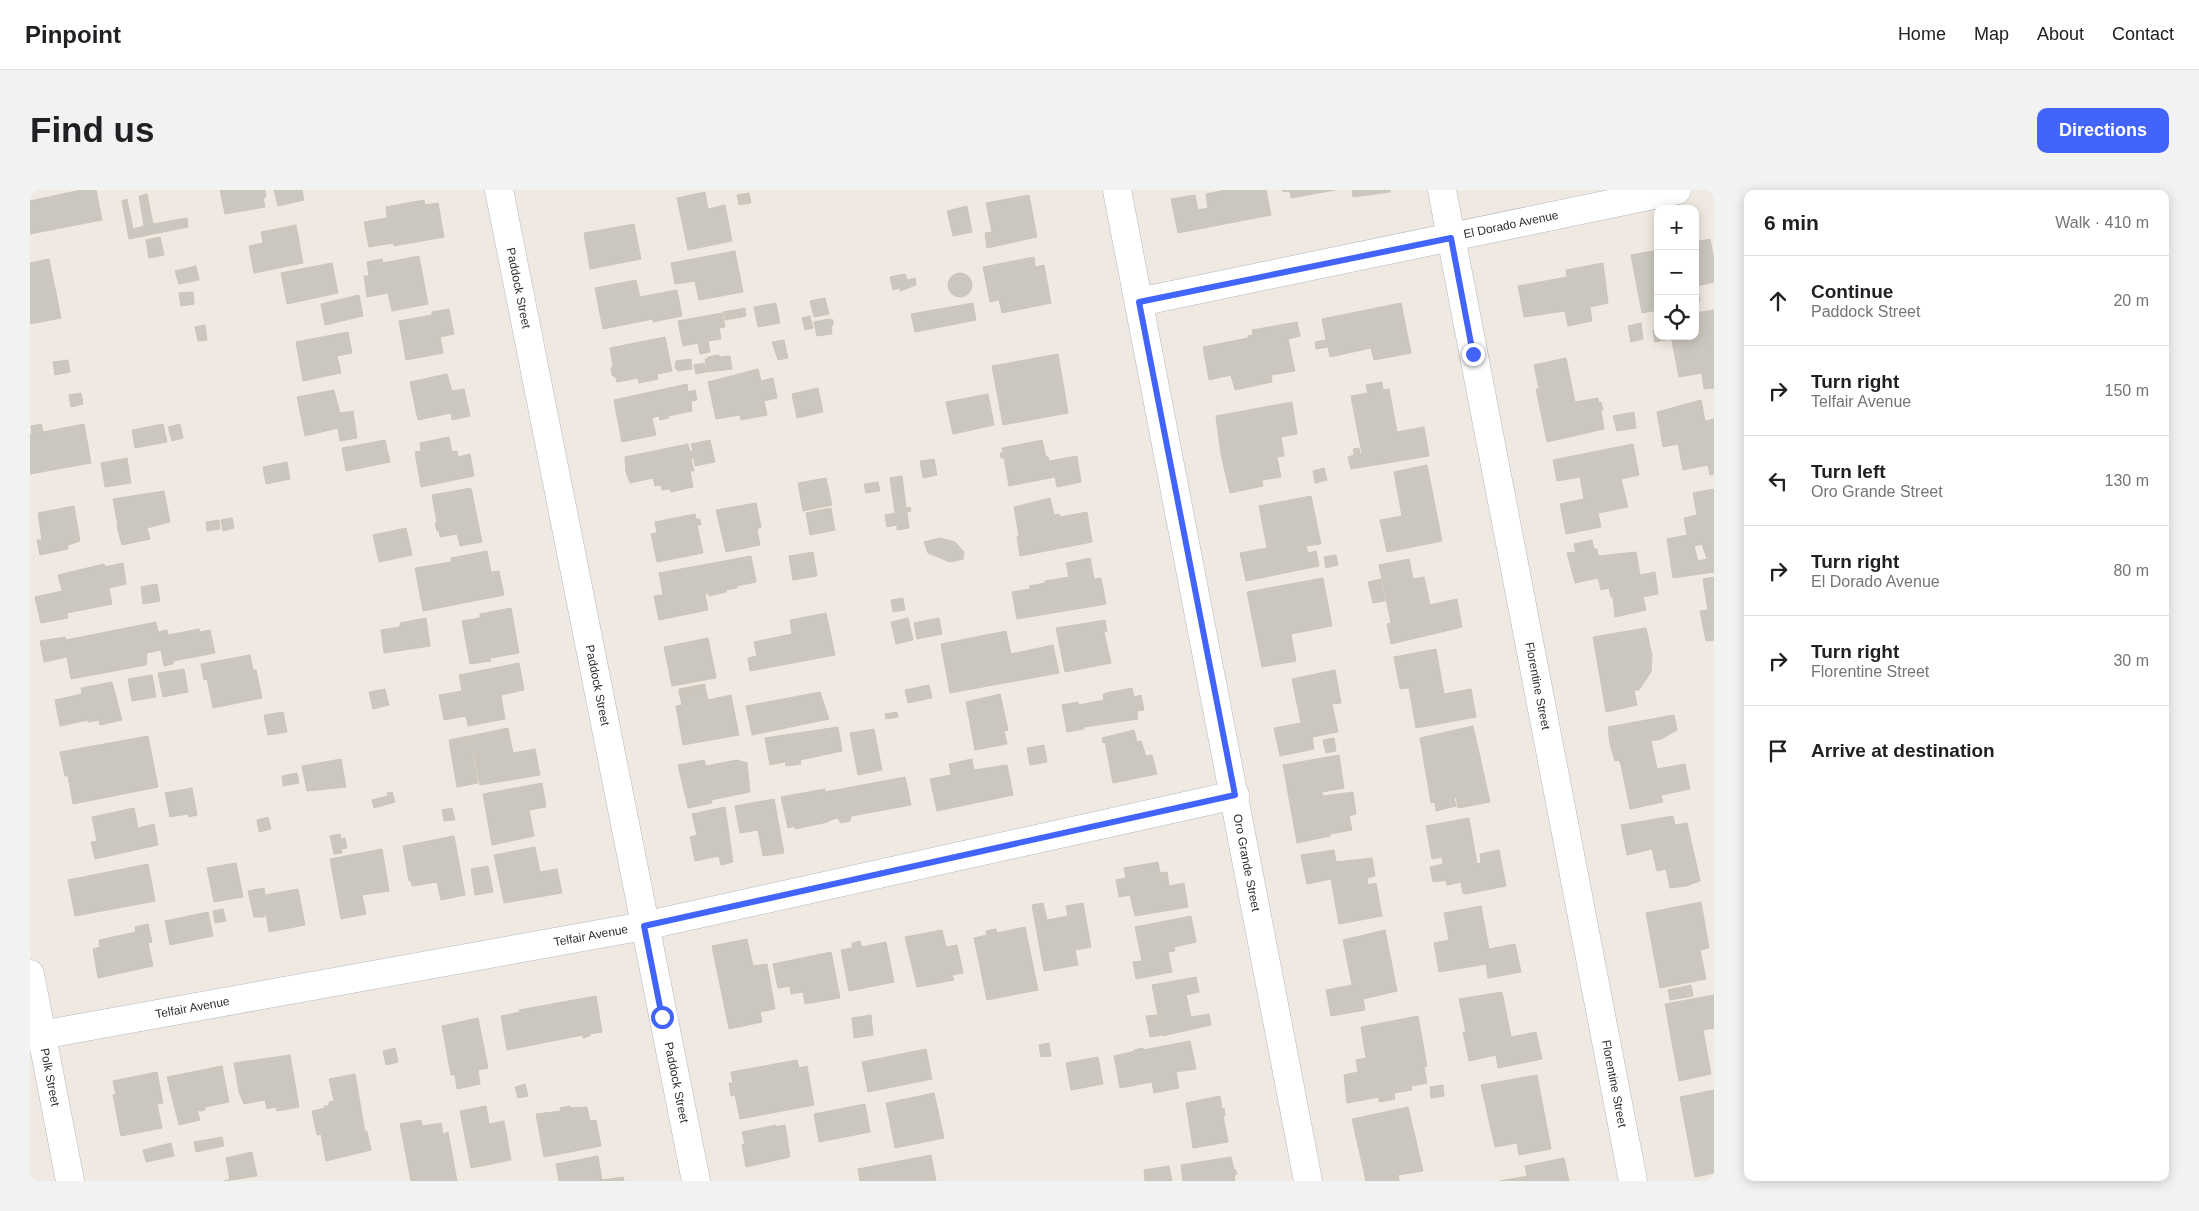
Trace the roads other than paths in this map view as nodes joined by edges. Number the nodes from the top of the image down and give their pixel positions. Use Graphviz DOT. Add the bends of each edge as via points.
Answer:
graph roads {
  1 [pos="499,190"];
  2 [pos="1117,190"];
  3 [pos="1442,190"];
  4 [pos="1677,190"];
  5 [pos="1451,238"];
  6 [pos="1139,302"];
  7 [pos="1235,795"];
  8 [pos="644,926"];
  9 [pos="30,974"];
  10 [pos="36,1036"];
  11 [pos="70,1181"];
  12 [pos="696,1181"];
  13 [pos="1308,1181"];
  14 [pos="1633,1181"];
  1 -- 8 [label="street, Paddock Street"];
  2 -- 6 [label="street, Oro Grande Street"];
  3 -- 5 [label="street, Florentine Street"];
  4 -- 5 [label="street, El Dorado Avenue"];
  5 -- 6 [label="street, El Dorado Avenue"];
  5 -- 14 [label="street, Florentine Street"];
  6 -- 7 [label="street, Oro Grande Street"];
  7 -- 8 [label="street, Telfair Avenue"];
  7 -- 13 [label="street, Oro Grande Street"];
  8 -- 10 [label="street, Telfair Avenue"];
  8 -- 12 [label="street, Paddock Street"];
  9 -- 10 [label="street, Polk Street"];
  10 -- 11 [label="street, Polk Street"];
}
